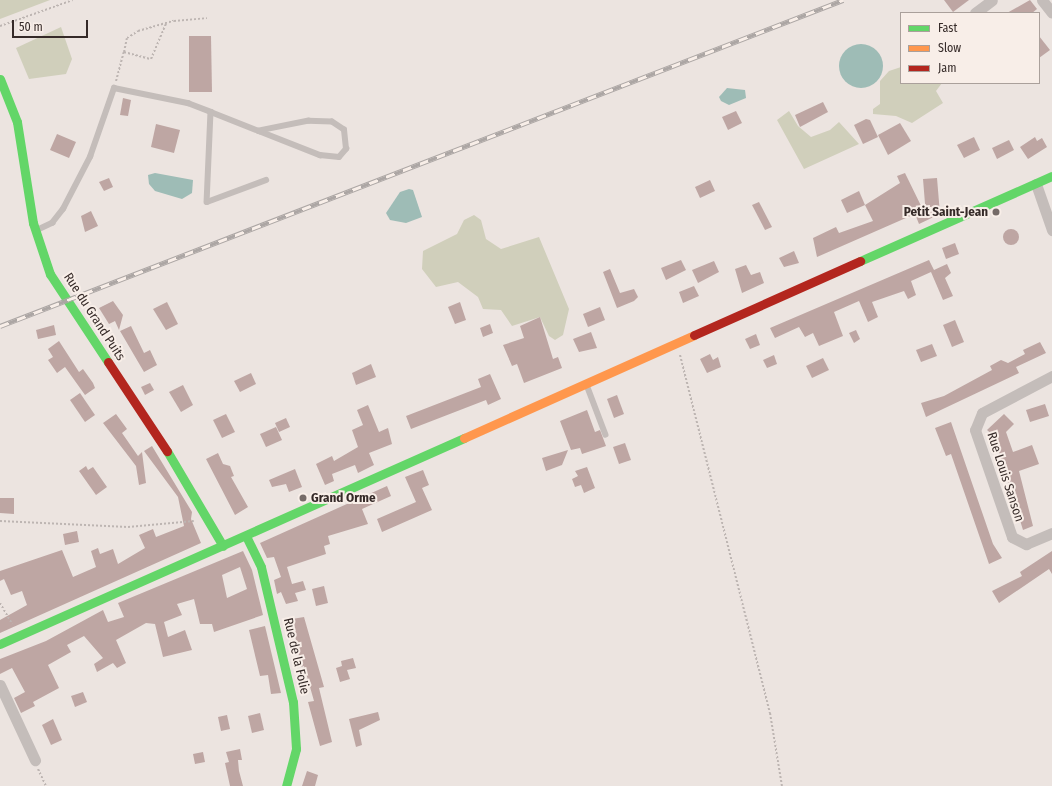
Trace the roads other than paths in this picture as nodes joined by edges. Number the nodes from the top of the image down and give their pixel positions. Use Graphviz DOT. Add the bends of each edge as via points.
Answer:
graph roads {
  1 [pos="992,0"];
  2 [pos="1042,0"];
  3 [pos="976,12"];
  4 [pos="1052,13"];
  5 [pos="0,79"];
  6 [pos="212,112"];
  7 [pos="259,131"];
  8 [pos="1052,176"];
  9 [pos="266,180"];
  10 [pos="1036,184"];
  11 [pos="1052,230"];
  12 [pos="35,231"];
  13 [pos="1052,376"];
  14 [pos="586,381"];
  15 [pos="606,435"];
  16 [pos="1052,533"];
  17 [pos="246,536"];
  18 [pos="223,546"];
  19 [pos="0,644"];
  20 [pos="0,684"];
  21 [pos="35,760"];
  22 [pos="286,786"];
  1 -- 3 [label="street"];
  2 -- 4 [label="street"];
  5 -- 12 [label="main road, Rue du Grand Puits" via="17,122"];
  6 -- 7 [label="lane"];
  6 -- 9 [label="lane" via="207,202"];
  6 -- 12 [label="lane" via="188,103 114,88 90,157 63,209 52,223"];
  7 -- 7 [label="lane" via="320,155 339,157 346,149 344,130 332,122 309,121"];
  8 -- 10 [label="main road"];
  10 -- 11 [label="street"];
  10 -- 14 [label="main road"];
  12 -- 18 [label="main road, Rue du Grand Puits" via="50,274 66,301 177,466"];
  13 -- 16 [label="street, Rue Louis Sanson" via="982,413 975,430 1012,537 1026,544"];
  14 -- 15 [label="lane"];
  14 -- 17 [label="main road"];
  17 -- 18 [label="main road"];
  17 -- 22 [label="main road, Rue de la Folie" via="261,567 293,702 296,749"];
  18 -- 19 [label="main road"];
  20 -- 21 [label="street"];
}
